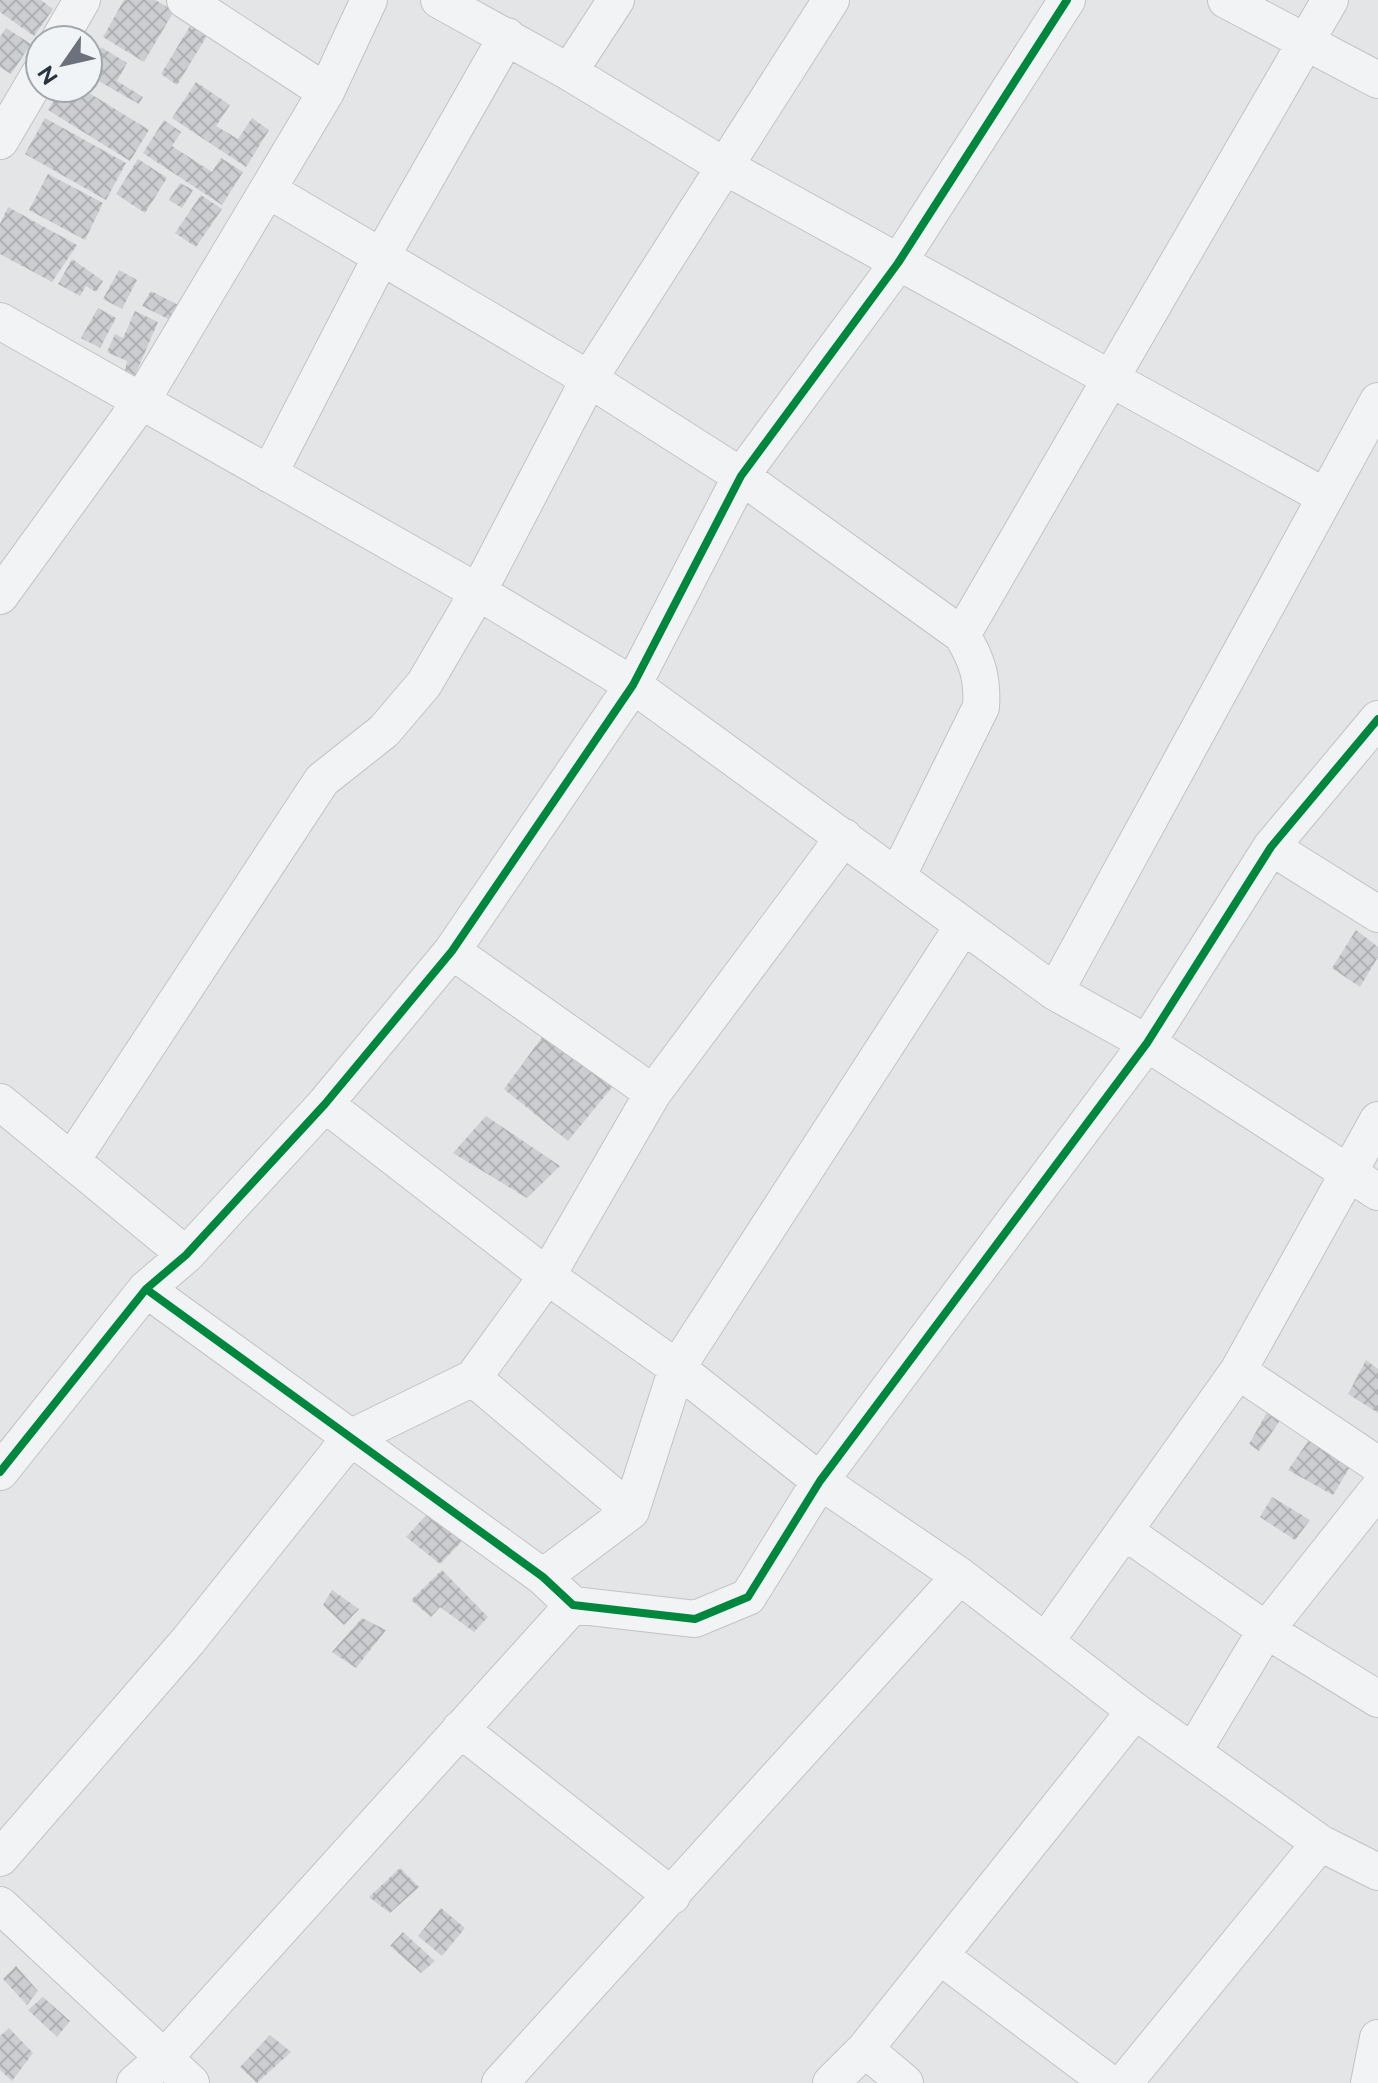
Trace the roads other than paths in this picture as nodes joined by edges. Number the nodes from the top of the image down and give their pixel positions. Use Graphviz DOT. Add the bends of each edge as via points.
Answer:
graph roads {
  1 [pos="82,0"];
  2 [pos="185,0"];
  3 [pos="369,0"];
  4 [pos="439,0"];
  5 [pos="616,0"];
  6 [pos="831,0"];
  7 [pos="1067,0"];
  8 [pos="1226,0"];
  9 [pos="1330,0"];
  10 [pos="68,24"];
  11 [pos="507,36"];
  12 [pos="1306,43"];
  13 [pos="569,72"];
  14 [pos="1378,80"];
  15 [pos="326,92"];
  16 [pos="24,100"];
  17 [pos="0,141"];
  18 [pos="724,166"];
  19 [pos="268,190"];
  20 [pos="380,259"];
  21 [pos="898,263"];
  22 [pos="0,321"];
  23 [pos="589,379"];
  24 [pos="1111,381"];
  25 [pos="142,400"];
  26 [pos="1378,401"];
  27 [pos="269,474"];
  28 [pos="741,476"];
  29 [pos="1324,496"];
  30 [pos="478,592"];
  31 [pos="0,596"];
  32 [pos="962,635"];
  33 [pos="633,685"];
  34 [pos="1378,719"];
  35 [pos="844,837"];
  36 [pos="1271,847"];
  37 [pos="898,875"];
  38 [pos="1378,914"];
  39 [pos="963,926"];
  40 [pos="452,951"];
  41 [pos="1055,992"];
  42 [pos="1147,1043"];
  43 [pos="653,1093"];
  44 [pos="0,1102"];
  45 [pos="325,1104"];
  46 [pos="1378,1120"];
  47 [pos="72,1160"];
  48 [pos="1347,1174"];
  49 [pos="1378,1192"];
  50 [pos="186,1255"];
  51 [pos="547,1276"];
  52 [pos="146,1289"];
  53 [pos="677,1368"];
  54 [pos="1238,1371"];
  55 [pos="473,1378"];
  56 [pos="350,1438"];
  57 [pos="1378,1465"];
  58 [pos="0,1472"];
  59 [pos="820,1481"];
  60 [pos="1378,1489"];
  61 [pos="631,1511"];
  62 [pos="1124,1531"];
  63 [pos="960,1576"];
  64 [pos="543,1577"];
  65 [pos="573,1605"];
  66 [pos="1266,1630"];
  67 [pos="1046,1641"];
  68 [pos="1378,1699"];
  69 [pos="1135,1711"];
  70 [pos="460,1729"];
  71 [pos="1193,1752"];
  72 [pos="1320,1843"];
  73 [pos="0,1858"];
  74 [pos="1378,1872"];
  75 [pos="672,1896"];
  76 [pos="0,1905"];
  77 [pos="940,1956"];
  78 [pos="1378,2038"];
  79 [pos="865,2049"];
  80 [pos="165,2057"];
  81 [pos="135,2083"];
  82 [pos="191,2083"];
  83 [pos="500,2083"];
  84 [pos="831,2083"];
  85 [pos="905,2083"];
  86 [pos="1109,2083"];
  87 [pos="1124,2083"];
  88 [pos="1369,2083"];
  1 -- 10 [label="street"];
  2 -- 15 [label="street"];
  3 -- 15 [label="street"];
  4 -- 11 [label="street"];
  5 -- 13 [label="street"];
  6 -- 18 [label="street"];
  7 -- 21 [label="street"];
  8 -- 12 [label="street"];
  9 -- 12 [label="street"];
  11 -- 13 [label="street"];
  11 -- 20 [label="street"];
  12 -- 14 [label="street"];
  12 -- 24 [label="street"];
  13 -- 18 [label="street"];
  15 -- 19 [label="street"];
  16 -- 17 [label="street"];
  18 -- 21 [label="street"];
  18 -- 23 [label="street"];
  19 -- 20 [label="street"];
  19 -- 25 [label="street"];
  20 -- 23 [label="street"];
  20 -- 27 [label="street"];
  21 -- 24 [label="street"];
  21 -- 28 [label="street"];
  22 -- 25 [label="street"];
  23 -- 28 [label="street"];
  23 -- 30 [label="street"];
  24 -- 29 [label="street"];
  24 -- 32 [label="street"];
  25 -- 27 [label="street"];
  25 -- 31 [label="street"];
  26 -- 29 [label="street"];
  27 -- 30 [label="street"];
  28 -- 32 [label="street"];
  28 -- 33 [label="street"];
  29 -- 41 [label="street"];
  30 -- 33 [label="street"];
  30 -- 47 [label="street" via="424,684 384,731 322,780"];
  32 -- 37 [label="street" via="978,663 981,707"];
  33 -- 35 [label="street"];
  33 -- 40 [label="street"];
  34 -- 36 [label="street"];
  35 -- 37 [label="street"];
  35 -- 43 [label="street"];
  36 -- 38 [label="street"];
  36 -- 42 [label="street"];
  37 -- 39 [label="street"];
  39 -- 41 [label="street"];
  39 -- 53 [label="street"];
  40 -- 43 [label="street"];
  40 -- 45 [label="street"];
  41 -- 42 [label="street"];
  42 -- 48 [label="street"];
  42 -- 59 [label="street"];
  43 -- 51 [label="street"];
  44 -- 47 [label="street"];
  45 -- 50 [label="street"];
  45 -- 51 [label="street"];
  46 -- 48 [label="street"];
  47 -- 50 [label="street"];
  48 -- 49 [label="street"];
  48 -- 54 [label="street"];
  50 -- 52 [label="street"];
  51 -- 53 [label="street"];
  51 -- 55 [label="street"];
  52 -- 56 [label="street"];
  52 -- 58 [label="street"];
  53 -- 59 [label="street"];
  53 -- 61 [label="street"];
  54 -- 57 [label="street"];
  54 -- 62 [label="street"];
  55 -- 56 [label="street"];
  55 -- 61 [label="street"];
  56 -- 64 [label="street"];
  56 -- 73 [label="street" via="188,1641"];
  59 -- 63 [label="street"];
  59 -- 65 [label="street" via="748,1597 695,1619"];
  60 -- 66 [label="street"];
  61 -- 64 [label="street"];
  62 -- 66 [label="street"];
  62 -- 67 [label="street"];
  63 -- 67 [label="street"];
  63 -- 75 [label="street"];
  64 -- 65 [label="street"];
  65 -- 70 [label="street"];
  66 -- 68 [label="street"];
  66 -- 71 [label="street"];
  67 -- 69 [label="street"];
  69 -- 71 [label="street"];
  69 -- 77 [label="street"];
  70 -- 75 [label="street"];
  70 -- 80 [label="street"];
  71 -- 72 [label="street"];
  72 -- 74 [label="street"];
  72 -- 87 [label="street"];
  75 -- 83 [label="street"];
  76 -- 80 [label="street"];
  77 -- 79 [label="street"];
  77 -- 86 [label="street"];
  78 -- 88 [label="street"];
  79 -- 84 [label="street"];
  79 -- 85 [label="street"];
  80 -- 81 [label="street"];
  80 -- 82 [label="street"];
}
